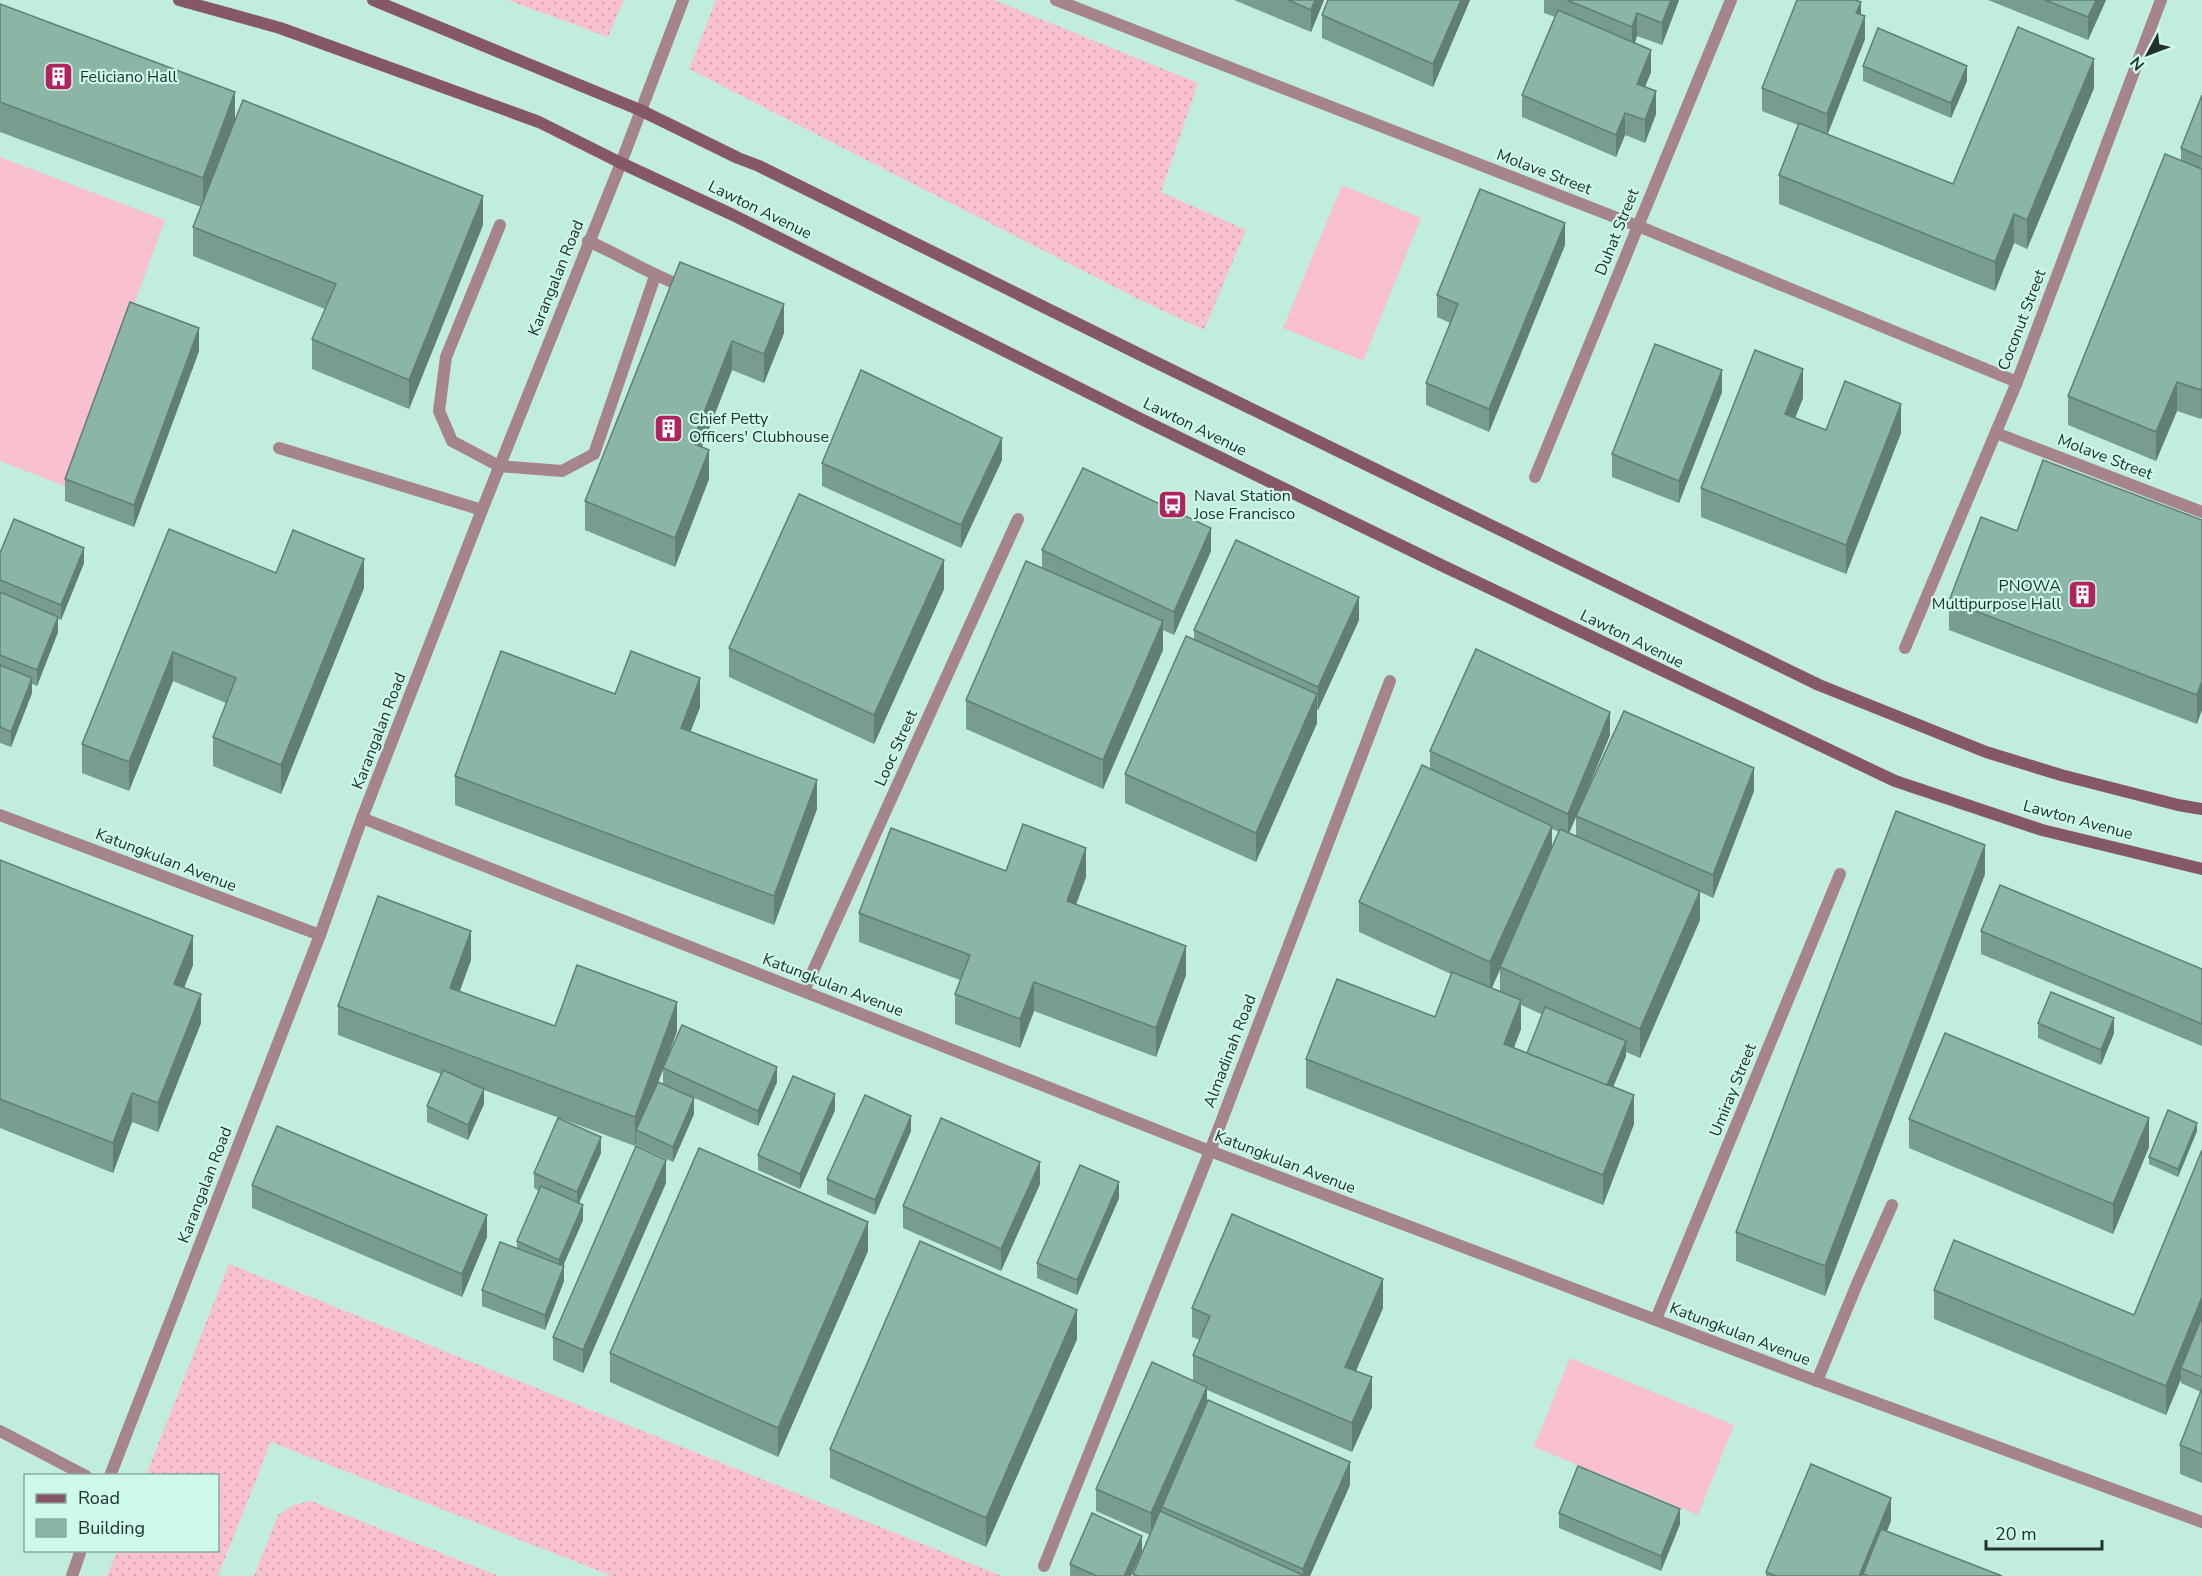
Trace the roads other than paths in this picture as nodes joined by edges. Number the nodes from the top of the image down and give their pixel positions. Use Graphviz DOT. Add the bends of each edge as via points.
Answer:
graph roads {
  1 [pos="178,0"];
  2 [pos="374,0"];
  3 [pos="684,0"];
  4 [pos="1056,0"];
  5 [pos="1731,0"];
  6 [pos="2161,0"];
  7 [pos="640,110"];
  8 [pos="621,163"];
  9 [pos="500,225"];
  10 [pos="1638,226"];
  11 [pos="588,241"];
  12 [pos="655,276"];
  13 [pos="696,290"];
  14 [pos="2017,382"];
  15 [pos="1996,433"];
  16 [pos="279,448"];
  17 [pos="499,466"];
  18 [pos="1535,477"];
  19 [pos="482,510"];
  20 [pos="2202,512"];
  21 [pos="1018,519"];
  22 [pos="1905,648"];
  23 [pos="1390,681"];
  24 [pos="2202,809"];
  25 [pos="0,815"];
  26 [pos="362,818"];
  27 [pos="2202,869"];
  28 [pos="1840,874"];
  29 [pos="320,935"];
  30 [pos="804,991"];
  31 [pos="1210,1151"];
  32 [pos="1892,1204"];
  33 [pos="1656,1319"];
  34 [pos="1817,1381"];
  35 [pos="0,1431"];
  36 [pos="82,1474"];
  37 [pos="111,1474"];
  38 [pos="2202,1522"];
  39 [pos="81,1552"];
  40 [pos="1044,1566"];
  41 [pos="72,1576"];
  1 -- 8 [label="main road, Lawton Avenue" via="280,28 415,76 538,122"];
  2 -- 7 [label="main road"];
  3 -- 7 [label="street, Karangalan Road"];
  4 -- 10 [label="street, Molave Street"];
  5 -- 10 [label="street, Duhat Street"];
  6 -- 14 [label="street, Coconut Street"];
  7 -- 8 [label="street, Karangalan Road"];
  7 -- 24 [label="main road" via="1819,685 1986,752 2061,776"];
  8 -- 11 [label="street, Karangalan Road"];
  8 -- 27 [label="main road, Lawton Avenue" via="1653,668 1895,781 2042,830"];
  9 -- 17 [label="street" via="446,357 439,411 452,441"];
  10 -- 14 [label="street, Molave Street"];
  10 -- 18 [label="street, Duhat Street"];
  11 -- 12 [label="street"];
  11 -- 17 [label="street, Karangalan Road"];
  12 -- 13 [label="street"];
  12 -- 17 [label="street" via="594,454 562,471"];
  14 -- 15 [label="street, Coconut Street"];
  15 -- 20 [label="street, Molave Street"];
  15 -- 22 [label="street, Coconut Street"];
  16 -- 19 [label="street"];
  17 -- 19 [label="street, Karangalan Road"];
  19 -- 26 [label="street, Karangalan Road"];
  21 -- 30 [label="street, Looc Street"];
  23 -- 31 [label="street, Almadinah Road"];
  25 -- 29 [label="street, Katungkulan Avenue"];
  26 -- 29 [label="street, Karangalan Road"];
  26 -- 30 [label="street, Katungkulan Avenue"];
  28 -- 33 [label="street, Umiray Street"];
  29 -- 37 [label="street, Karangalan Road"];
  30 -- 31 [label="street, Katungkulan Avenue"];
  31 -- 33 [label="street, Katungkulan Avenue"];
  31 -- 40 [label="street, Almadinah Road"];
  32 -- 34 [label="street"];
  33 -- 34 [label="street, Katungkulan Avenue"];
  34 -- 38 [label="street, Katungkulan Avenue"];
  35 -- 36 [label="street"];
  39 -- 41 [label="street"];
}
